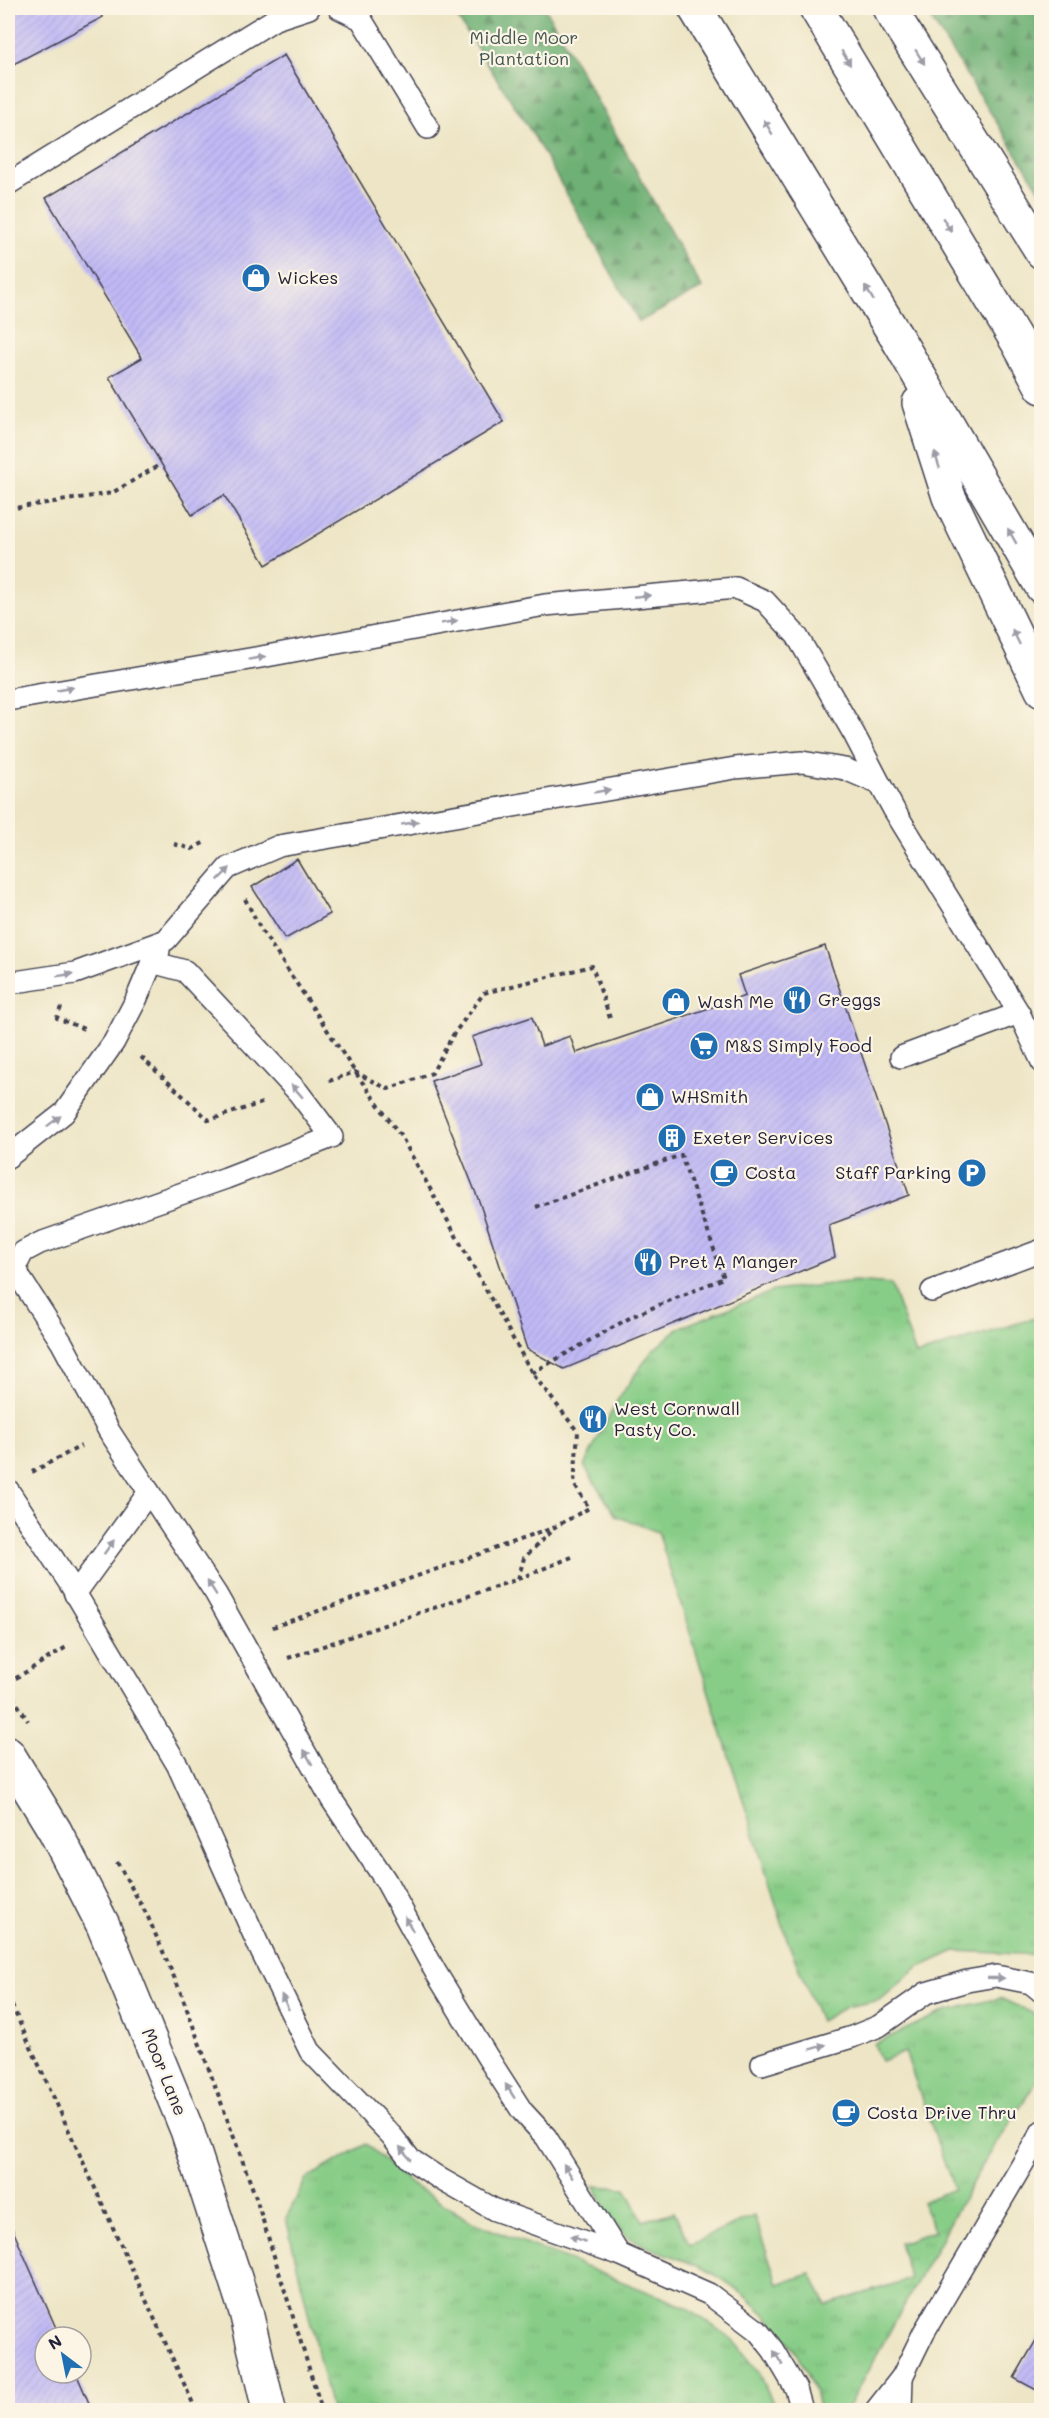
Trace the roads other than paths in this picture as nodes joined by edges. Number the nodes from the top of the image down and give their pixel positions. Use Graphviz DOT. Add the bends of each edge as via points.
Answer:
graph roads {
  1 [pos="309,8"];
  2 [pos="339,8"];
  3 [pos="695,8"];
  4 [pos="816,8"];
  5 [pos="889,8"];
  6 [pos="428,128"];
  7 [pos="8,184"];
  8 [pos="1041,252"];
  9 [pos="900,343"];
  10 [pos="1041,387"];
  11 [pos="1041,587"];
  12 [pos="1041,690"];
  13 [pos="8,700"];
  14 [pos="880,784"];
  15 [pos="166,940"];
  16 [pos="152,962"];
  17 [pos="8,983"];
  18 [pos="1019,1013"];
  19 [pos="901,1057"];
  20 [pos="1041,1062"];
  21 [pos="8,1157"];
  22 [pos="1041,1250"];
  23 [pos="932,1291"];
  24 [pos="8,1490"];
  25 [pos="149,1492"];
  26 [pos="75,1594"];
  27 [pos="8,1754"];
  28 [pos="1041,1992"];
  29 [pos="762,2064"];
  30 [pos="1041,2131"];
  31 [pos="619,2254"];
  32 [pos="902,2377"];
  33 [pos="269,2410"];
  34 [pos="802,2410"];
  35 [pos="876,2410"];
  36 [pos="901,2410"];
  1 -- 7 [label="lane" via="275,19"];
  2 -- 6 [label="lane" via="361,19"];
  9 -- 3 [label="main road, one-way"];
  4 -- 10 [label="main road, one-way"];
  5 -- 8 [label="main road, one-way"];
  11 -- 9 [label="main road, one-way"];
  12 -- 9 [label="main road, one-way" via="949,497"];
  13 -- 14 [label="lane, one-way" via="545,605 736,588 765,601 797,636"];
  15 -- 14 [label="lane, one-way" via="228,868 279,846 735,768 802,762 845,769"];
  14 -- 18 [label="lane"];
  15 -- 16 [label="lane"];
  17 -- 15 [label="lane, one-way" via="75,973"];
  21 -- 16 [label="lane, one-way" via="64,1113 114,1041"];
  25 -- 16 [label="lane, one-way" via="20,1278 16,1266 23,1252 333,1137 298,1092 185,971"];
  18 -- 19 [label="lane"];
  18 -- 20 [label="lane"];
  22 -- 23 [label="lane"];
  24 -- 26 [label="lane"];
  26 -- 25 [label="lane, one-way"];
  31 -- 25 [label="lane, one-way" via="546,2137 522,2110 488,2058 386,1881 332,1800 216,1594"];
  31 -- 26 [label="lane, one-way" via="495,2210 410,2159 310,2051 178,1766"];
  27 -- 33 [label="main road, Moor Lane" via="55,1831 103,1925 187,2130 246,2312"];
  29 -- 28 [label="lane, one-way" via="870,2030 926,1994 967,1981 996,1977 1031,1983"];
  30 -- 32 [label="lane"];
  34 -- 31 [label="lane, one-way" via="796,2389 758,2331 709,2294"];
  32 -- 35 [label="lane"];
  32 -- 36 [label="lane"];
}
